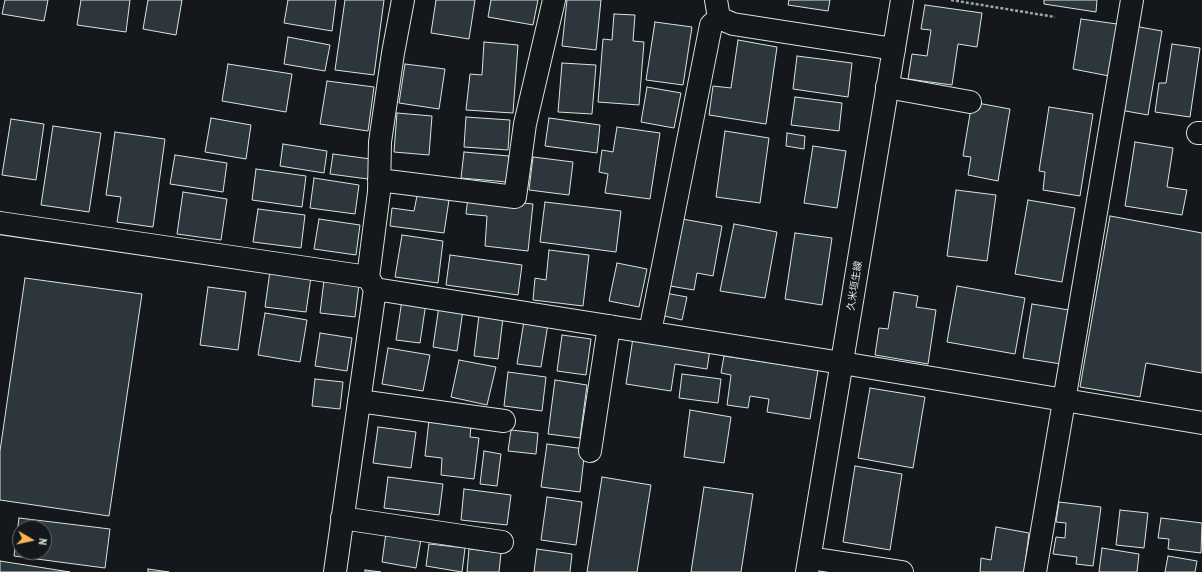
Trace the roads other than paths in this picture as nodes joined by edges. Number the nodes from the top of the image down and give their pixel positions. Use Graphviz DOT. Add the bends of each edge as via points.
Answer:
graph roads {
  1 [pos="403,0"];
  2 [pos="554,0"];
  3 [pos="902,0"];
  4 [pos="1132,0"];
  5 [pos="718,9"];
  6 [pos="894,49"];
  7 [pos="887,87"];
  8 [pos="970,102"];
  9 [pos="379,180"];
  10 [pos="0,223"];
  11 [pos="372,283"];
  12 [pos="609,326"];
  13 [pos="650,332"];
  14 [pos="842,363"];
  15 [pos="1064,400"];
  16 [pos="359,401"];
  17 [pos="504,421"];
  18 [pos="1202,423"];
  19 [pos="590,451"];
  20 [pos="342,518"];
  21 [pos="502,542"];
  22 [pos="808,565"];
  23 [pos="335,572"];
  24 [pos="902,572"];
  25 [pos="1035,572"];
  1 -- 9 [label="street" via="380,142"];
  2 -- 9 [label="street" via="525,124 515,196"];
  3 -- 6 [label="street, 久米垣生線"];
  4 -- 15 [label="street"];
  5 -- 6 [label="street" via="733,24"];
  5 -- 13 [label="street" via="711,25"];
  6 -- 7 [label="street, 久米垣生線"];
  7 -- 8 [label="street"];
  7 -- 14 [label="street, 久米垣生線"];
  9 -- 11 [label="street"];
  10 -- 11 [label="street"];
  11 -- 12 [label="street"];
  11 -- 16 [label="street"];
  12 -- 13 [label="street"];
  12 -- 19 [label="street"];
  13 -- 14 [label="street"];
  14 -- 15 [label="street"];
  14 -- 22 [label="street, 久米垣生線"];
  15 -- 18 [label="street"];
  15 -- 25 [label="street"];
  16 -- 17 [label="street"];
  16 -- 20 [label="street"];
  20 -- 21 [label="street"];
  20 -- 23 [label="street"];
  22 -- 24 [label="street"];
}
